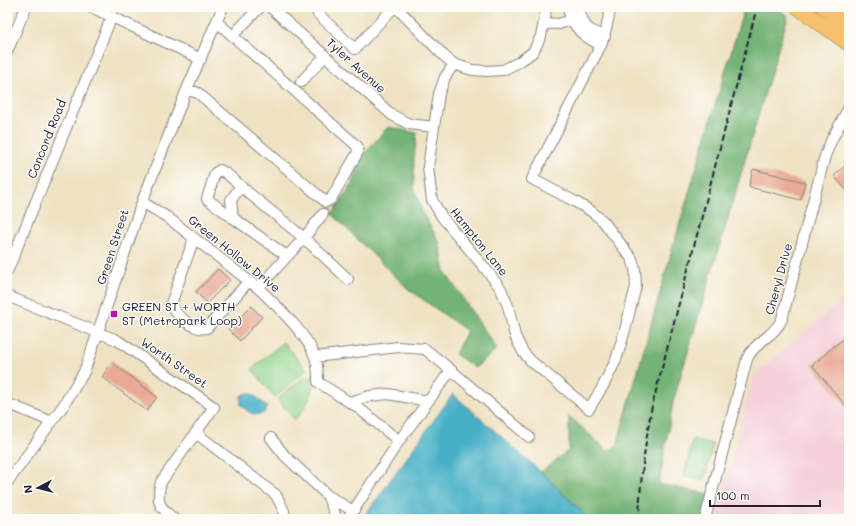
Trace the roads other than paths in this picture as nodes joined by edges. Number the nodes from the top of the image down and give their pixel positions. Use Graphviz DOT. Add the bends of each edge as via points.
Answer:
graph roads {
  1 [pos="26,7"];
  2 [pos="91,7"];
  3 [pos="223,7"];
  4 [pos="260,7"];
  5 [pos="270,7"];
  6 [pos="395,7"];
  7 [pos="546,7"];
  8 [pos="567,7"];
  9 [pos="611,7"];
  10 [pos="824,7"];
  11 [pos="802,10"];
  12 [pos="318,14"];
  13 [pos="577,14"];
  14 [pos="112,16"];
  15 [pos="217,22"];
  16 [pos="544,23"];
  17 [pos="849,26"];
  18 [pos="238,30"];
  19 [pos="603,41"];
  20 [pos="849,44"];
  21 [pos="7,52"];
  22 [pos="325,56"];
  23 [pos="201,59"];
  24 [pos="454,64"];
  25 [pos="301,82"];
  26 [pos="188,89"];
  27 [pos="849,107"];
  28 [pos="434,127"];
  29 [pos="241,186"];
  30 [pos="142,202"];
  31 [pos="323,214"];
  32 [pos="234,218"];
  33 [pos="194,238"];
  34 [pos="304,238"];
  35 [pos="287,256"];
  36 [pos="7,272"];
  37 [pos="348,279"];
  38 [pos="249,281"];
  39 [pos="258,288"];
  40 [pos="7,296"];
  41 [pos="98,332"];
  42 [pos="315,357"];
  43 [pos="451,370"];
  44 [pos="428,401"];
  45 [pos="349,402"];
  46 [pos="7,403"];
  47 [pos="52,422"];
  48 [pos="196,433"];
  49 [pos="529,437"];
  50 [pos="271,438"];
  51 [pos="399,441"];
  52 [pos="7,483"];
  53 [pos="327,495"];
  54 [pos="350,515"];
  55 [pos="174,519"];
  56 [pos="285,519"];
  57 [pos="337,519"];
  58 [pos="705,519"];
  1 -- 21 [label="street"];
  2 -- 14 [label="street"];
  3 -- 15 [label="street, Green Street"];
  4 -- 18 [label="street"];
  5 -- 22 [label="street, Tyler Avenue"];
  6 -- 12 [label="street" via="355,49"];
  6 -- 24 [label="street"];
  7 -- 16 [label="street"];
  8 -- 13 [label="street"];
  9 -- 19 [label="street, Hampton Lane"];
  10 -- 17 [label="highway"];
  11 -- 20 [label="highway"];
  13 -- 16 [label="street" via="559,24"];
  13 -- 19 [label="street" via="588,29"];
  14 -- 23 [label="street"];
  14 -- 36 [label="street, Concord Road"];
  15 -- 23 [label="street, Green Street"];
  15 -- 26 [label="street" via="358,146 358,152 331,199 326,202 198,93"];
  16 -- 24 [label="street" via="533,52 503,70 472,70"];
  19 -- 28 [label="street, Hampton Lane" via="532,179 591,211 603,221 632,259 635,269 636,286 626,330 616,360 589,409 523,352 515,336 501,289 442,217 432,200 428,167"];
  22 -- 25 [label="street"];
  22 -- 28 [label="street, Tyler Avenue" via="397,118 409,124"];
  23 -- 26 [label="street, Green Street"];
  24 -- 28 [label="street, Hampton Lane" via="441,85"];
  26 -- 30 [label="street, Green Street"];
  27 -- 58 [label="street, Cheryl Drive" via="825,156 782,319 752,350 747,359"];
  29 -- 32 [label="street" via="231,200"];
  29 -- 32 [label="street" via="220,170 215,173 207,199"];
  29 -- 34 [label="street"];
  30 -- 33 [label="street, Green Hollow Drive"];
  30 -- 41 [label="street, Green Street"];
  31 -- 34 [label="street"];
  32 -- 35 [label="street"];
  33 -- 38 [label="street, Green Hollow Drive"];
  33 -- 38 [label="street" via="171,304 173,310 192,326 208,328"];
  34 -- 35 [label="street"];
  34 -- 37 [label="street"];
  35 -- 39 [label="street"];
  38 -- 39 [label="street, Green Hollow Drive"];
  39 -- 42 [label="street, Green Hollow Drive" via="309,344"];
  40 -- 41 [label="street, Worth Street"];
  41 -- 47 [label="street, Green Street" via="84,372"];
  41 -- 48 [label="street, Worth Street" via="117,340 214,407"];
  42 -- 43 [label="street" via="398,347 425,349"];
  42 -- 45 [label="street, Green Hollow Drive" via="318,382"];
  43 -- 44 [label="street"];
  43 -- 49 [label="street"];
  44 -- 45 [label="street" via="388,394"];
  44 -- 51 [label="street"];
  45 -- 51 [label="street"];
  46 -- 47 [label="street"];
  47 -- 52 [label="street, Green Street"];
  48 -- 55 [label="street" via="161,482 158,496 162,510"];
  48 -- 56 [label="street" via="276,495"];
  50 -- 53 [label="street" via="285,456"];
  51 -- 54 [label="street"];
  53 -- 54 [label="street"];
  53 -- 57 [label="street"];
}
